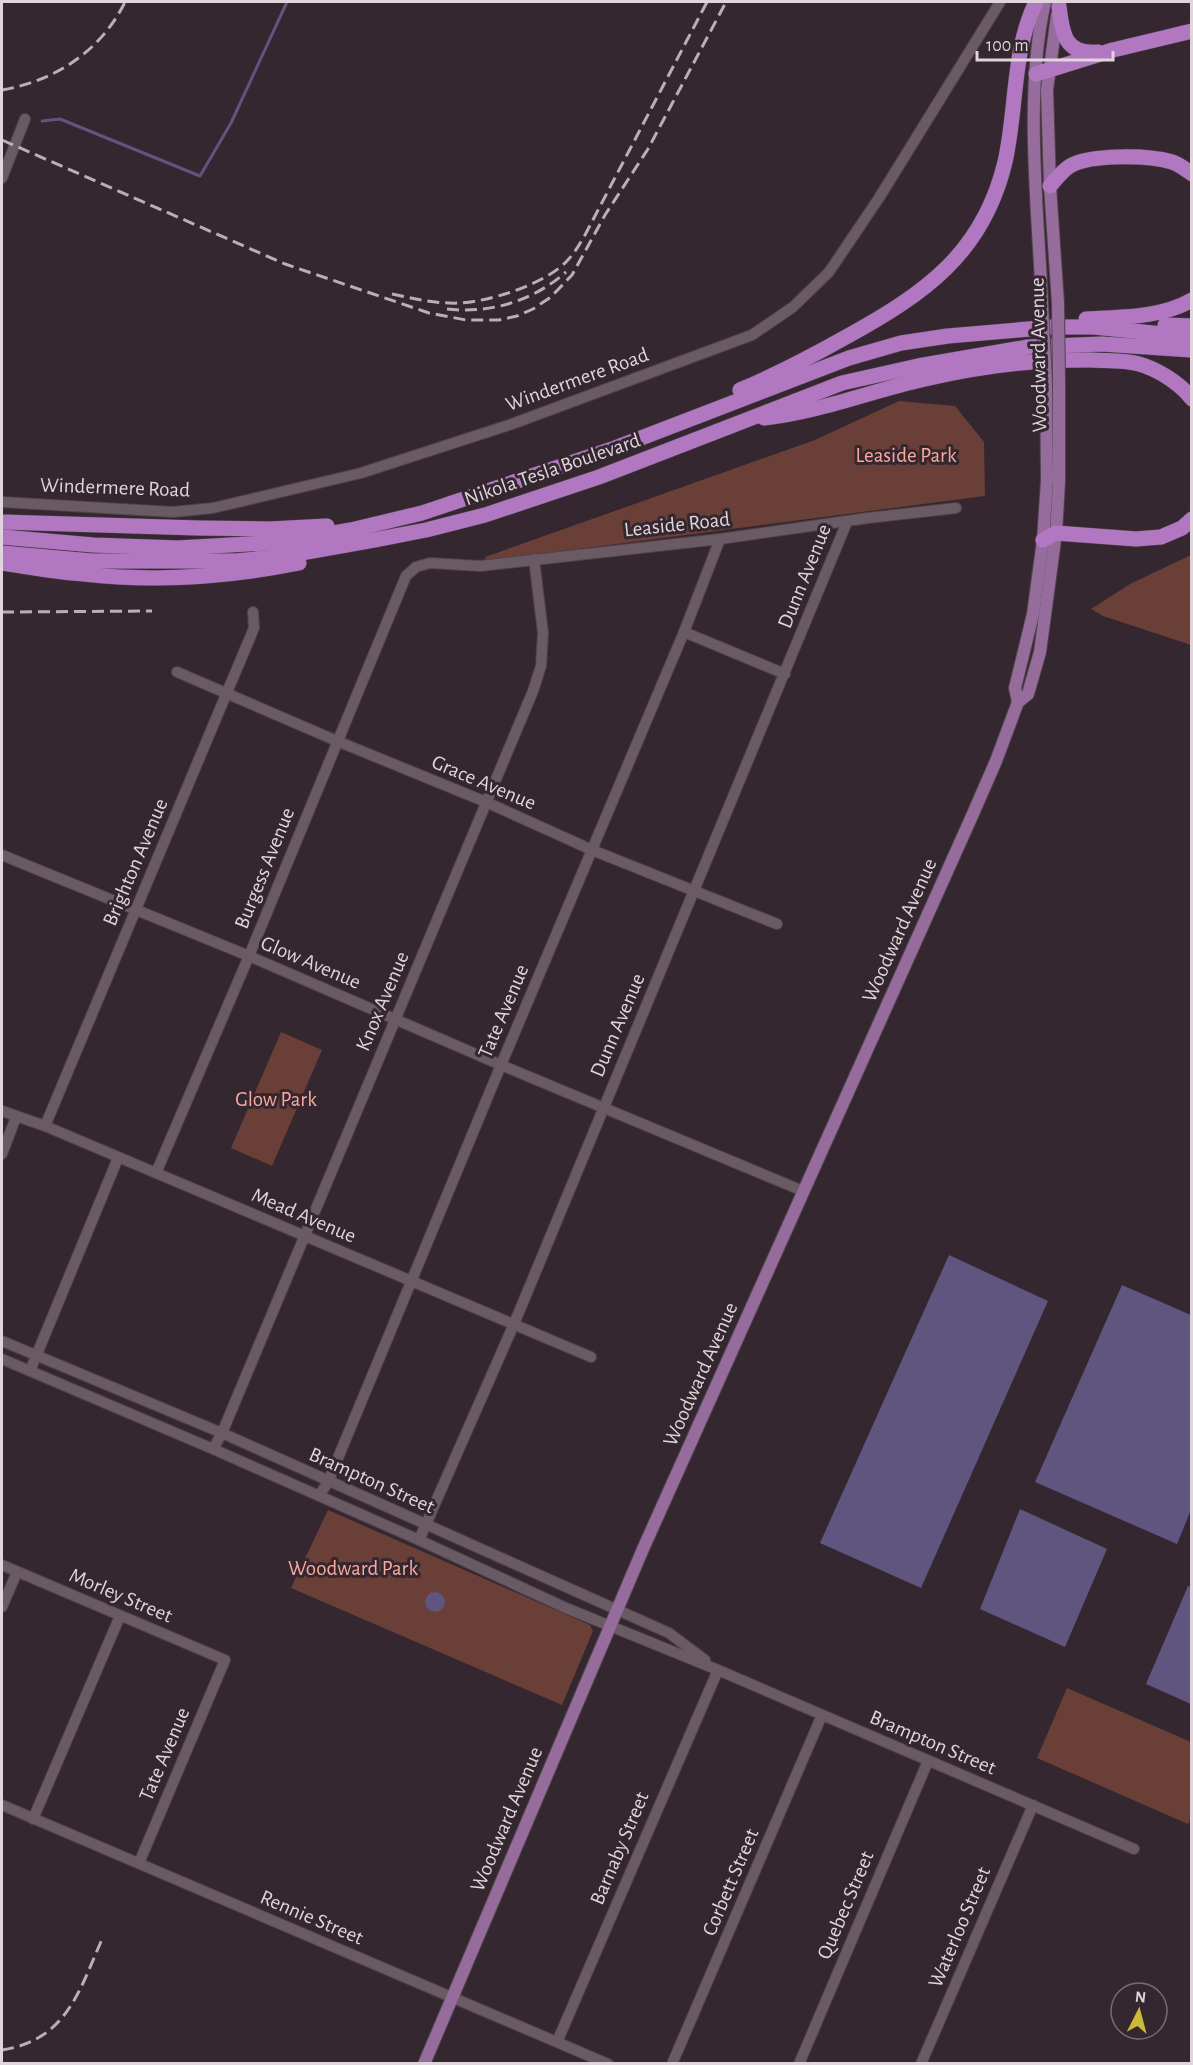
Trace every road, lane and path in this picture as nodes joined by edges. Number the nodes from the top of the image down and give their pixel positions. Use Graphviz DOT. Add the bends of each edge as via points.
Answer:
graph roads {
  1 [pos="1000,2"];
  2 [pos="1036,2"];
  3 [pos="1054,3"];
  4 [pos="1191,31"];
  5 [pos="1113,50"];
  6 [pos="1042,72"];
  7 [pos="25,119"];
  8 [pos="1191,174"];
  9 [pos="2,178"];
  10 [pos="1050,186"];
  11 [pos="1191,300"];
  12 [pos="1191,326"];
  13 [pos="1094,327"];
  14 [pos="948,336"];
  15 [pos="1191,337"];
  16 [pos="1102,344"];
  17 [pos="1191,350"];
  18 [pos="1191,361"];
  19 [pos="1191,399"];
  20 [pos="744,420"];
  21 [pos="615,448"];
  22 [pos="2,502"];
  23 [pos="956,508"];
  24 [pos="422,513"];
  25 [pos="1191,519"];
  26 [pos="2,522"];
  27 [pos="847,522"];
  28 [pos="426,530"];
  29 [pos="2,537"];
  30 [pos="1049,537"];
  31 [pos="720,539"];
  32 [pos="2,553"];
  33 [pos="92,553"];
  34 [pos="534,560"];
  35 [pos="2,564"];
  36 [pos="406,576"];
  37 [pos="253,612"];
  38 [pos="684,632"];
  39 [pos="177,672"];
  40 [pos="785,674"];
  41 [pos="227,694"];
  42 [pos="337,741"];
  43 [pos="486,802"];
  44 [pos="592,850"];
  45 [pos="2,855"];
  46 [pos="693,891"];
  47 [pos="136,911"];
  48 [pos="777,924"];
  49 [pos="249,956"];
  50 [pos="395,1020"];
  51 [pos="501,1065"];
  52 [pos="604,1108"];
  53 [pos="2,1111"];
  54 [pos="16,1117"];
  55 [pos="45,1126"];
  56 [pos="2,1154"];
  57 [pos="118,1158"];
  58 [pos="156,1173"];
  59 [pos="803,1191"];
  60 [pos="305,1238"];
  61 [pos="412,1281"];
  62 [pos="513,1324"];
  63 [pos="2,1341"];
  64 [pos="36,1355"];
  65 [pos="591,1357"];
  66 [pos="2,1359"];
  67 [pos="30,1371"];
  68 [pos="222,1433"];
  69 [pos="213,1449"];
  70 [pos="328,1482"];
  71 [pos="320,1496"];
  72 [pos="427,1526"];
  73 [pos="419,1540"];
  74 [pos="2,1566"];
  75 [pos="17,1572"];
  76 [pos="2,1606"];
  77 [pos="617,1610"];
  78 [pos="120,1616"];
  79 [pos="609,1627"];
  80 [pos="225,1660"];
  81 [pos="718,1670"];
  82 [pos="822,1715"];
  83 [pos="928,1761"];
  84 [pos="2,1805"];
  85 [pos="1033,1805"];
  86 [pos="33,1819"];
  87 [pos="1134,1849"];
  88 [pos="138,1863"];
  89 [pos="451,1998"];
  90 [pos="557,2042"];
  91 [pos="424,2064"];
  92 [pos="608,2064"];
  93 [pos="672,2064"];
  94 [pos="798,2064"];
  95 [pos="921,2064"];
  1 -- 22 [label="street, Windermere Road" via="829,272 794,307 752,335 479,435 361,473 213,508 173,512"];
  2 -- 21 [label="highway" via="1022,43 1010,138 999,182 977,232 955,260 890,312 819,352"];
  3 -- 5 [label="highway" via="1068,42 1092,53"];
  3 -- 6 [label="main road, Woodward Avenue"];
  4 -- 5 [label="highway"];
  5 -- 6 [label="highway"];
  6 -- 10 [label="main road, Woodward Avenue" via="1047,90"];
  6 -- 30 [label="main road, Woodward Avenue, bridge" via="1035,129"];
  7 -- 9 [label="street"];
  8 -- 10 [label="highway" via="1175,162 1158,158 1089,159 1071,165"];
  10 -- 30 [label="main road, Woodward Avenue, bridge" via="1058,303 1059,482"];
  11 -- 14 [label="highway" via="1177,308 1138,315 1001,326"];
  12 -- 13 [label="highway"];
  13 -- 14 [label="highway, Nikola Tesla Boulevard"];
  13 -- 15 [label="highway"];
  14 -- 21 [label="highway, Nikola Tesla Boulevard" via="900,343 849,358"];
  16 -- 17 [label="highway"];
  16 -- 18 [label="highway"];
  16 -- 20 [label="highway, Nikola Tesla Boulevard" via="1028,346 918,366 842,383"];
  19 -- 20 [label="highway" via="1174,382 1140,364 1075,360 993,365 924,379 793,415"];
  20 -- 28 [label="highway, Nikola Tesla Boulevard" via="599,477"];
  21 -- 24 [label="highway, Nikola Tesla Boulevard"];
  23 -- 27 [label="street, Leaside Road"];
  24 -- 26 [label="highway" via="346,525 270,529"];
  24 -- 33 [label="highway, Nikola Tesla Boulevard" via="282,542"];
  25 -- 30 [label="highway" via="1182,528 1161,537"];
  27 -- 31 [label="street, Leaside Road"];
  27 -- 40 [label="street, Dunn Avenue"];
  28 -- 33 [label="highway, Nikola Tesla Boulevard" via="236,561"];
  28 -- 35 [label="highway" via="387,546 263,570 198,576 85,574"];
  29 -- 33 [label="highway, Nikola Tesla Boulevard"];
  30 -- 59 [label="main road, Woodward Avenue" via="1040,652 1028,694 1018,702 996,761"];
  31 -- 34 [label="street, Leaside Road"];
  31 -- 38 [label="street, Tate Avenue"];
  32 -- 33 [label="highway, Nikola Tesla Boulevard"];
  34 -- 36 [label="street, Leaside Road" via="480,566 430,563 416,567"];
  34 -- 43 [label="street, Knox Avenue" via="543,633 541,666"];
  36 -- 42 [label="street, Burgess Avenue"];
  37 -- 41 [label="street, Brighton Avenue" via="254,628"];
  38 -- 40 [label="street"];
  38 -- 44 [label="street, Tate Avenue"];
  39 -- 41 [label="street, Grace Avenue"];
  40 -- 46 [label="street, Dunn Avenue"];
  41 -- 42 [label="street, Grace Avenue"];
  41 -- 47 [label="street, Brighton Avenue"];
  42 -- 43 [label="street, Grace Avenue"];
  42 -- 49 [label="street, Burgess Avenue"];
  43 -- 44 [label="street, Grace Avenue"];
  43 -- 50 [label="street, Knox Avenue"];
  44 -- 46 [label="street, Grace Avenue"];
  44 -- 51 [label="street, Tate Avenue"];
  45 -- 47 [label="street, Glow Avenue"];
  46 -- 48 [label="street, Grace Avenue"];
  46 -- 52 [label="street, Dunn Avenue"];
  47 -- 49 [label="street, Glow Avenue"];
  47 -- 55 [label="street, Brighton Avenue"];
  49 -- 50 [label="street, Glow Avenue"];
  49 -- 58 [label="street, Burgess Avenue"];
  50 -- 51 [label="street, Glow Avenue"];
  50 -- 60 [label="street, Knox Avenue"];
  51 -- 52 [label="street, Glow Avenue"];
  51 -- 61 [label="street, Tate Avenue"];
  52 -- 59 [label="street, Glow Avenue"];
  52 -- 62 [label="street, Dunn Avenue"];
  53 -- 54 [label="street, Mead Avenue"];
  54 -- 55 [label="street, Mead Avenue"];
  54 -- 56 [label="street"];
  55 -- 57 [label="street, Mead Avenue"];
  57 -- 58 [label="street, Mead Avenue"];
  57 -- 64 [label="street"];
  58 -- 60 [label="street, Mead Avenue"];
  59 -- 77 [label="main road, Woodward Avenue"];
  60 -- 61 [label="street, Mead Avenue"];
  60 -- 68 [label="street, Knox Avenue"];
  61 -- 62 [label="street, Mead Avenue"];
  61 -- 70 [label="street, Tate Avenue"];
  62 -- 65 [label="street, Mead Avenue"];
  62 -- 72 [label="street, Dunn Avenue"];
  63 -- 64 [label="street, Brampton Street"];
  64 -- 67 [label="street"];
  64 -- 68 [label="street, Brampton Street"];
  66 -- 67 [label="street, Brampton Street"];
  67 -- 69 [label="street, Brampton Street"];
  68 -- 69 [label="street, Knox Avenue"];
  68 -- 70 [label="street, Brampton Street"];
  69 -- 71 [label="street, Brampton Street"];
  70 -- 71 [label="street, Tate Avenue"];
  70 -- 72 [label="street, Brampton Street"];
  71 -- 73 [label="street, Brampton Street"];
  72 -- 73 [label="street, Dunn Avenue"];
  72 -- 77 [label="street, Brampton Street"];
  73 -- 79 [label="street, Brampton Street"];
  74 -- 75 [label="street, Morley Street"];
  75 -- 76 [label="street"];
  75 -- 78 [label="street, Morley Street"];
  77 -- 79 [label="main road, Woodward Avenue"];
  77 -- 81 [label="street, Brampton Street" via="669,1633"];
  78 -- 80 [label="street, Morley Street"];
  78 -- 86 [label="street"];
  79 -- 81 [label="street, Brampton Street"];
  79 -- 89 [label="main road, Woodward Avenue"];
  80 -- 88 [label="street, Tate Avenue"];
  81 -- 82 [label="street, Brampton Street"];
  81 -- 90 [label="street, Barnaby Street"];
  82 -- 83 [label="street, Brampton Street"];
  82 -- 93 [label="street, Corbett Street"];
  83 -- 85 [label="street, Brampton Street"];
  83 -- 94 [label="street, Quebec Street"];
  84 -- 86 [label="street, Rennie Street"];
  85 -- 87 [label="street, Brampton Street"];
  85 -- 95 [label="street, Waterloo Street"];
  86 -- 88 [label="street, Rennie Street"];
  88 -- 89 [label="street, Rennie Street"];
  89 -- 90 [label="street, Rennie Street"];
  89 -- 91 [label="main road, Woodward Avenue"];
  90 -- 92 [label="street, Rennie Street"];
}
